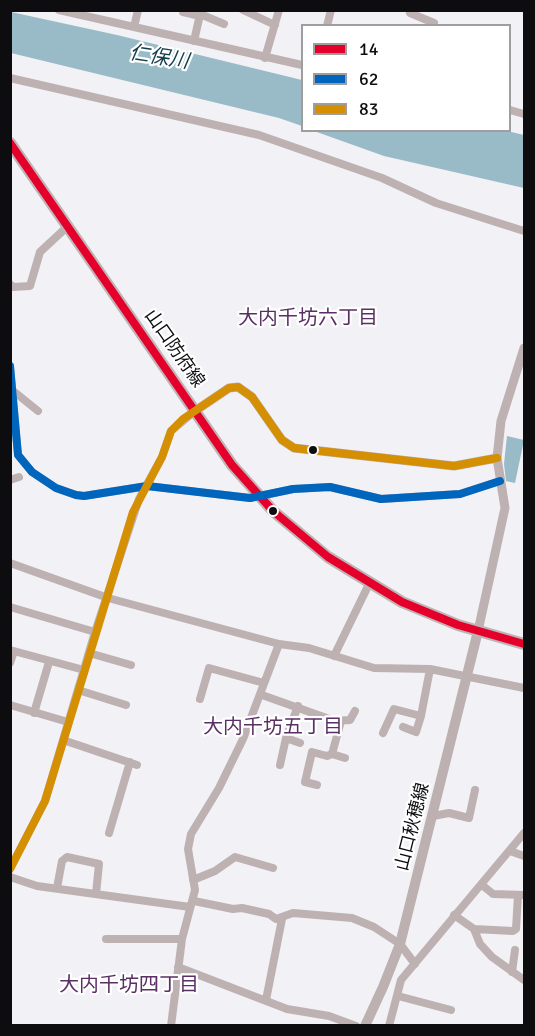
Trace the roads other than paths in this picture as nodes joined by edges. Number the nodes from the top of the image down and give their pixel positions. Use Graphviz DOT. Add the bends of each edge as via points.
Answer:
graph roads {
  1 [pos="59,10"];
  2 [pos="138,10"];
  3 [pos="243,10"];
  4 [pos="279,10"];
  5 [pos="412,10"];
  6 [pos="75,12"];
  7 [pos="183,12"];
  8 [pos="200,13"];
  9 [pos="434,23"];
  10 [pos="224,24"];
  11 [pos="275,25"];
  12 [pos="134,27"];
  13 [pos="194,41"];
  14 [pos="265,58"];
  15 [pos="301,65"];
  16 [pos="10,78"];
  17 [pos="12,147"];
  18 [pos="68,226"];
  19 [pos="525,231"];
  20 [pos="10,284"];
  21 [pos="525,348"];
  22 [pos="10,366"];
  23 [pos="12,390"];
  24 [pos="38,411"];
  25 [pos="195,411"];
  26 [pos="13,450"];
  27 [pos="497,458"];
  28 [pos="500,481"];
  29 [pos="147,486"];
  30 [pos="259,497"];
  31 [pos="11,565"];
  32 [pos="369,584"];
  33 [pos="108,598"];
  34 [pos="10,607"];
  35 [pos="478,631"];
  36 [pos="95,632"];
  37 [pos="279,644"];
  38 [pos="525,644"];
  39 [pos="12,651"];
  40 [pos="89,653"];
  41 [pos="334,656"];
  42 [pos="49,662"];
  43 [pos="10,663"];
  44 [pos="131,665"];
  45 [pos="430,669"];
  46 [pos="84,670"];
  47 [pos="467,675"];
  48 [pos="264,683"];
  49 [pos="525,688"];
  50 [pos="78,690"];
  51 [pos="262,695"];
  52 [pos="200,699"];
  53 [pos="10,705"];
  54 [pos="126,705"];
  55 [pos="298,706"];
  56 [pos="355,711"];
  57 [pos="34,713"];
  58 [pos="421,716"];
  59 [pos="341,721"];
  60 [pos="68,722"];
  61 [pos="403,727"];
  62 [pos="383,733"];
  63 [pos="286,738"];
  64 [pos="63,740"];
  65 [pos="300,743"];
  66 [pos="332,753"];
  67 [pos="345,758"];
  68 [pos="280,765"];
  69 [pos="317,785"];
  70 [pos="475,790"];
  71 [pos="433,816"];
  72 [pos="109,833"];
  73 [pos="525,833"];
  74 [pos="510,851"];
  75 [pos="525,856"];
  76 [pos="273,868"];
  77 [pos="10,869"];
  78 [pos="10,877"];
  79 [pos="193,880"];
  80 [pos="482,885"];
  81 [pos="57,888"];
  82 [pos="96,894"];
  83 [pos="521,895"];
  84 [pos="192,904"];
  85 [pos="454,915"];
  86 [pos="282,919"];
  87 [pos="474,929"];
  88 [pos="106,939"];
  89 [pos="182,939"];
  90 [pos="400,944"];
  91 [pos="515,950"];
  92 [pos="415,964"];
  93 [pos="178,967"];
  94 [pos="512,972"];
  95 [pos="525,980"];
  96 [pos="398,996"];
  97 [pos="266,1000"];
  98 [pos="451,1010"];
  99 [pos="171,1026"];
  100 [pos="356,1026"];
  101 [pos="364,1026"];
  102 [pos="389,1026"];
  1 -- 6 [label="street"];
  2 -- 12 [label="street"];
  3 -- 11 [label="street"];
  4 -- 11 [label="street"];
  5 -- 9 [label="street" via="410,13"];
  6 -- 12 [label="street"];
  7 -- 8 [label="street"];
  8 -- 10 [label="street"];
  8 -- 13 [label="street"];
  11 -- 14 [label="street"];
  12 -- 13 [label="street"];
  13 -- 14 [label="street"];
  14 -- 15 [label="street"];
  16 -- 19 [label="street" via="259,135 382,178 436,203"];
  17 -- 18 [label="main road, 山口防府線"];
  18 -- 20 [label="street" via="40,252 30,286"];
  18 -- 25 [label="main road, 山口防府線"];
  21 -- 27 [label="street" via="501,421"];
  22 -- 23 [label="street"];
  23 -- 24 [label="street"];
  23 -- 26 [label="street"];
  25 -- 27 [label="street" via="229,388 238,387 252,398 282,440 294,448 454,466"];
  25 -- 29 [label="street" via="171,431"];
  25 -- 30 [label="main road, 山口防府線"];
  26 -- 29 [label="street" via="32,472 71,494 84,496"];
  27 -- 28 [label="street"];
  28 -- 30 [label="street" via="460,494 381,500 330,487 293,489"];
  28 -- 35 [label="street" via="505,498 502,526"];
  29 -- 30 [label="street"];
  29 -- 33 [label="street" via="134,512"];
  30 -- 32 [label="main road, 山口防府線" via="312,545"];
  31 -- 33 [label="street"];
  32 -- 35 [label="main road, 山口防府線" via="427,613"];
  32 -- 41 [label="street"];
  33 -- 36 [label="street"];
  33 -- 37 [label="street"];
  34 -- 36 [label="street"];
  35 -- 38 [label="main road, 山口防府線"];
  35 -- 47 [label="main road, 山口秋穂線"];
  36 -- 40 [label="street"];
  37 -- 41 [label="street"];
  37 -- 48 [label="street"];
  39 -- 42 [label="street"];
  39 -- 43 [label="street"];
  40 -- 44 [label="street"];
  40 -- 46 [label="street"];
  41 -- 45 [label="street" via="374,668"];
  42 -- 46 [label="street"];
  42 -- 57 [label="street"];
  45 -- 47 [label="street"];
  45 -- 58 [label="street"];
  46 -- 50 [label="street"];
  47 -- 49 [label="street"];
  47 -- 71 [label="main road, 山口秋穂線"];
  48 -- 51 [label="street"];
  48 -- 52 [label="street" via="209,668"];
  50 -- 54 [label="street"];
  50 -- 60 [label="street"];
  51 -- 55 [label="street"];
  51 -- 79 [label="street" via="219,788 191,834 188,849"];
  53 -- 57 [label="street"];
  55 -- 59 [label="street"];
  55 -- 63 [label="street"];
  56 -- 59 [label="street" via="350,720"];
  57 -- 60 [label="street"];
  58 -- 61 [label="street" via="416,732"];
  58 -- 62 [label="street" via="394,709"];
  59 -- 66 [label="street"];
  60 -- 64 [label="street"];
  63 -- 65 [label="street"];
  63 -- 68 [label="street"];
  64 -- 72 [label="street" via="134,764"];
  64 -- 77 [label="street" via="45,801"];
  66 -- 67 [label="street"];
  66 -- 69 [label="street" via="327,756 312,752 305,782"];
  70 -- 71 [label="street" via="469,818 449,813"];
  71 -- 90 [label="main road, 山口秋穂線"];
  73 -- 74 [label="street"];
  74 -- 75 [label="street"];
  74 -- 80 [label="street"];
  76 -- 79 [label="street" via="235,857"];
  78 -- 81 [label="street"];
  79 -- 84 [label="street"];
  80 -- 83 [label="street" via="494,894"];
  80 -- 85 [label="street"];
  81 -- 82 [label="street"];
  81 -- 82 [label="street" via="62,861 67,857 99,864"];
  82 -- 84 [label="street"];
  83 -- 87 [label="street" via="513,931"];
  84 -- 86 [label="street" via="242,908"];
  84 -- 89 [label="street"];
  85 -- 87 [label="street"];
  85 -- 92 [label="street"];
  86 -- 90 [label="street" via="293,913 352,918"];
  86 -- 97 [label="street"];
  87 -- 94 [label="street" via="485,949"];
  88 -- 89 [label="street"];
  89 -- 93 [label="street"];
  90 -- 92 [label="street"];
  90 -- 101 [label="main road, 山口秋穂線"];
  91 -- 94 [label="street"];
  92 -- 96 [label="street" via="401,980"];
  93 -- 97 [label="street"];
  93 -- 99 [label="street"];
  94 -- 95 [label="street"];
  96 -- 98 [label="street"];
  96 -- 102 [label="street"];
  97 -- 100 [label="street"];
}
